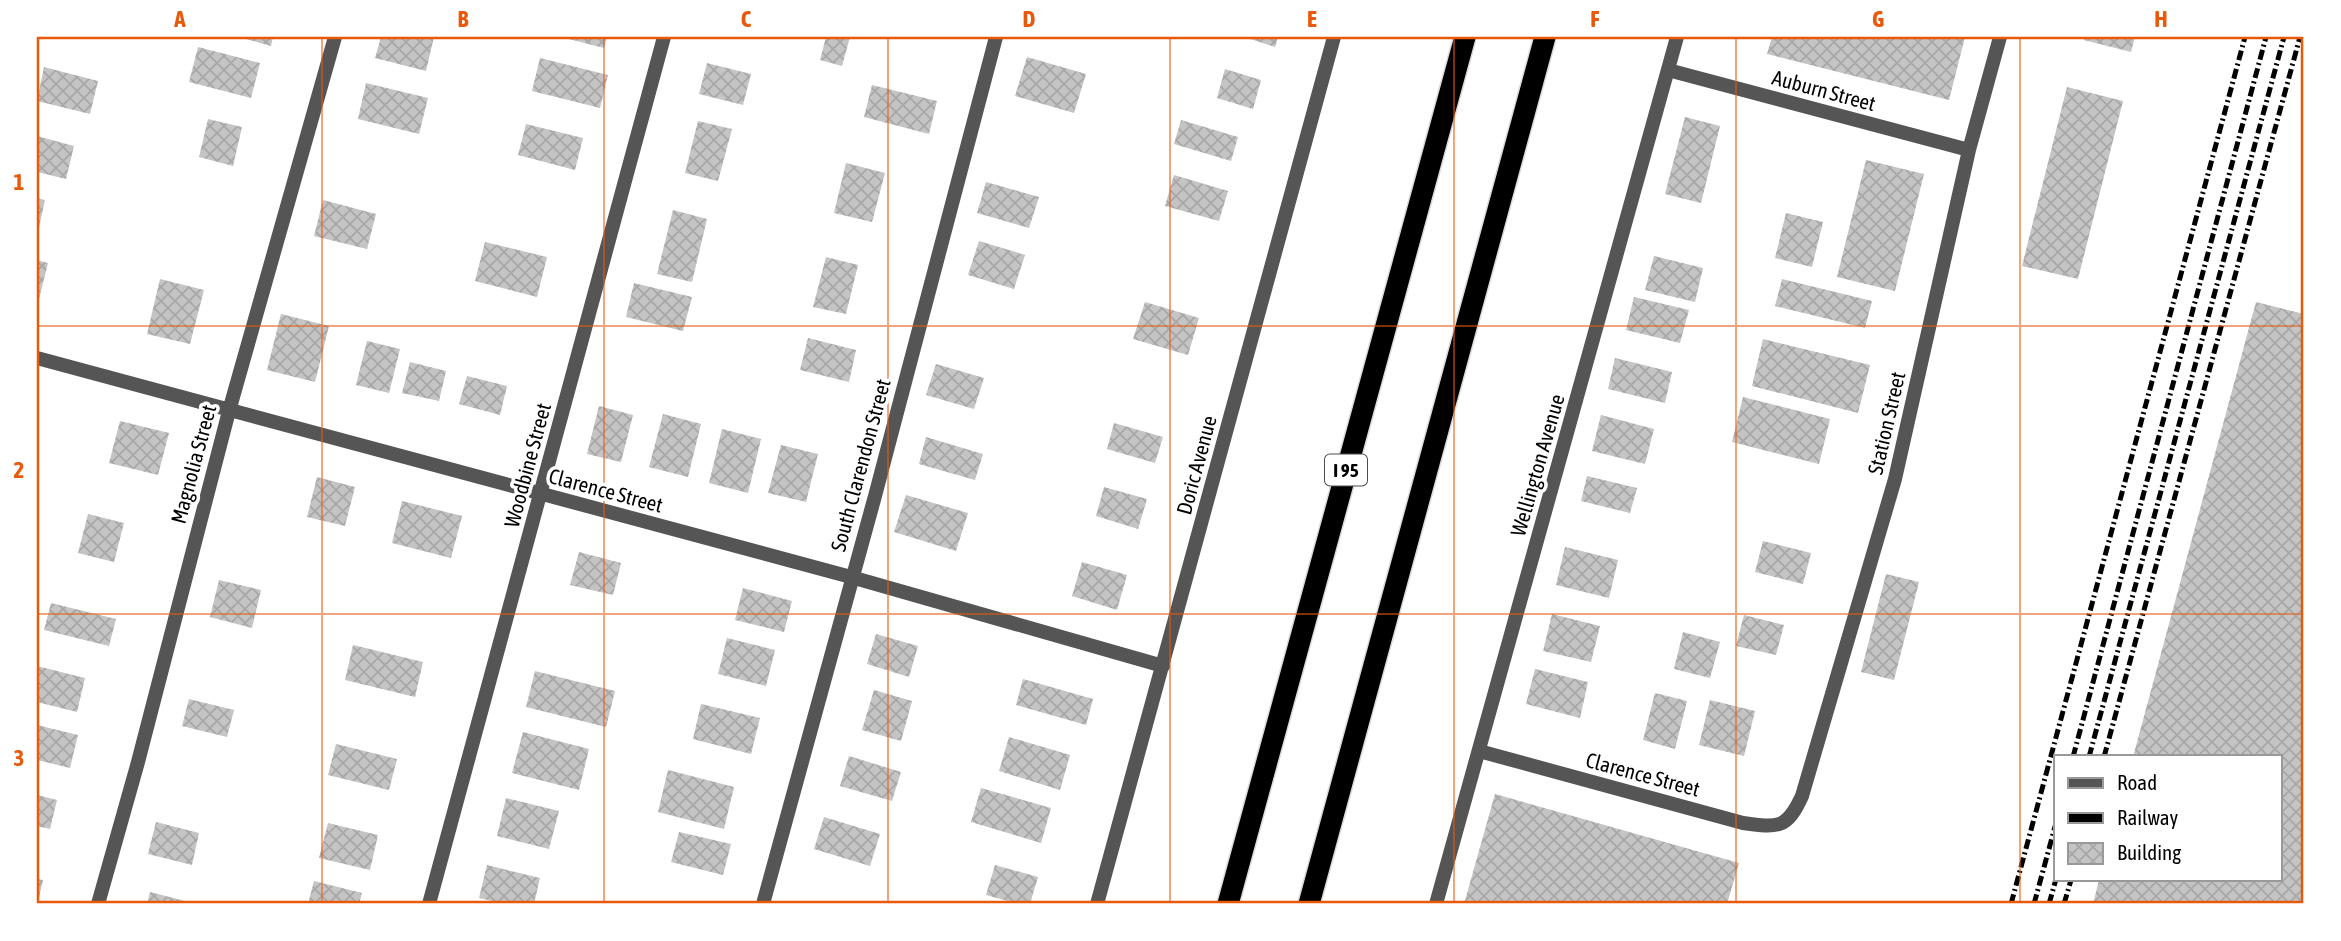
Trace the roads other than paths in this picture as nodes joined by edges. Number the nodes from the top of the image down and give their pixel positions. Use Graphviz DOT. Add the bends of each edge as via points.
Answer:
graph roads {
  1 [pos="335,37"];
  2 [pos="663,37"];
  3 [pos="996,37"];
  4 [pos="1334,37"];
  5 [pos="1465,37"];
  6 [pos="1545,37"];
  7 [pos="1677,37"];
  8 [pos="2000,37"];
  9 [pos="1668,70"];
  10 [pos="1969,150"];
  11 [pos="37,358"];
  12 [pos="229,411"];
  13 [pos="541,495"];
  14 [pos="851,577"];
  15 [pos="1163,666"];
  16 [pos="1479,751"];
  17 [pos="1794,814"];
  18 [pos="98,904"];
  19 [pos="429,904"];
  20 [pos="763,904"];
  21 [pos="1097,904"];
  22 [pos="1228,904"];
  23 [pos="1309,904"];
  24 [pos="1436,904"];
  1 -- 12 [label="street, Magnolia Street"];
  2 -- 13 [label="street, Woodbine Street"];
  3 -- 14 [label="street, South Clarendon Street"];
  4 -- 15 [label="street, Doric Avenue"];
  5 -- 22 [label="highway, I 95"];
  6 -- 23 [label="highway"];
  7 -- 9 [label="street, Wellington Avenue"];
  8 -- 10 [label="street, Station Street"];
  9 -- 10 [label="street, Auburn Street"];
  9 -- 16 [label="street, Wellington Avenue"];
  10 -- 17 [label="street, Station Street" via="1895,479"];
  11 -- 12 [label="street, Clarence Street"];
  12 -- 13 [label="street, Clarence Street"];
  12 -- 18 [label="street, Magnolia Street"];
  13 -- 14 [label="street, Clarence Street"];
  13 -- 19 [label="street, Woodbine Street"];
  14 -- 15 [label="street, Clarence Street"];
  14 -- 20 [label="street, South Clarendon Street"];
  15 -- 21 [label="street, Doric Avenue"];
  16 -- 17 [label="street, Clarence Street" via="1743,823 1775,825 1789,821"];
  16 -- 24 [label="street, Wellington Avenue"];
}
